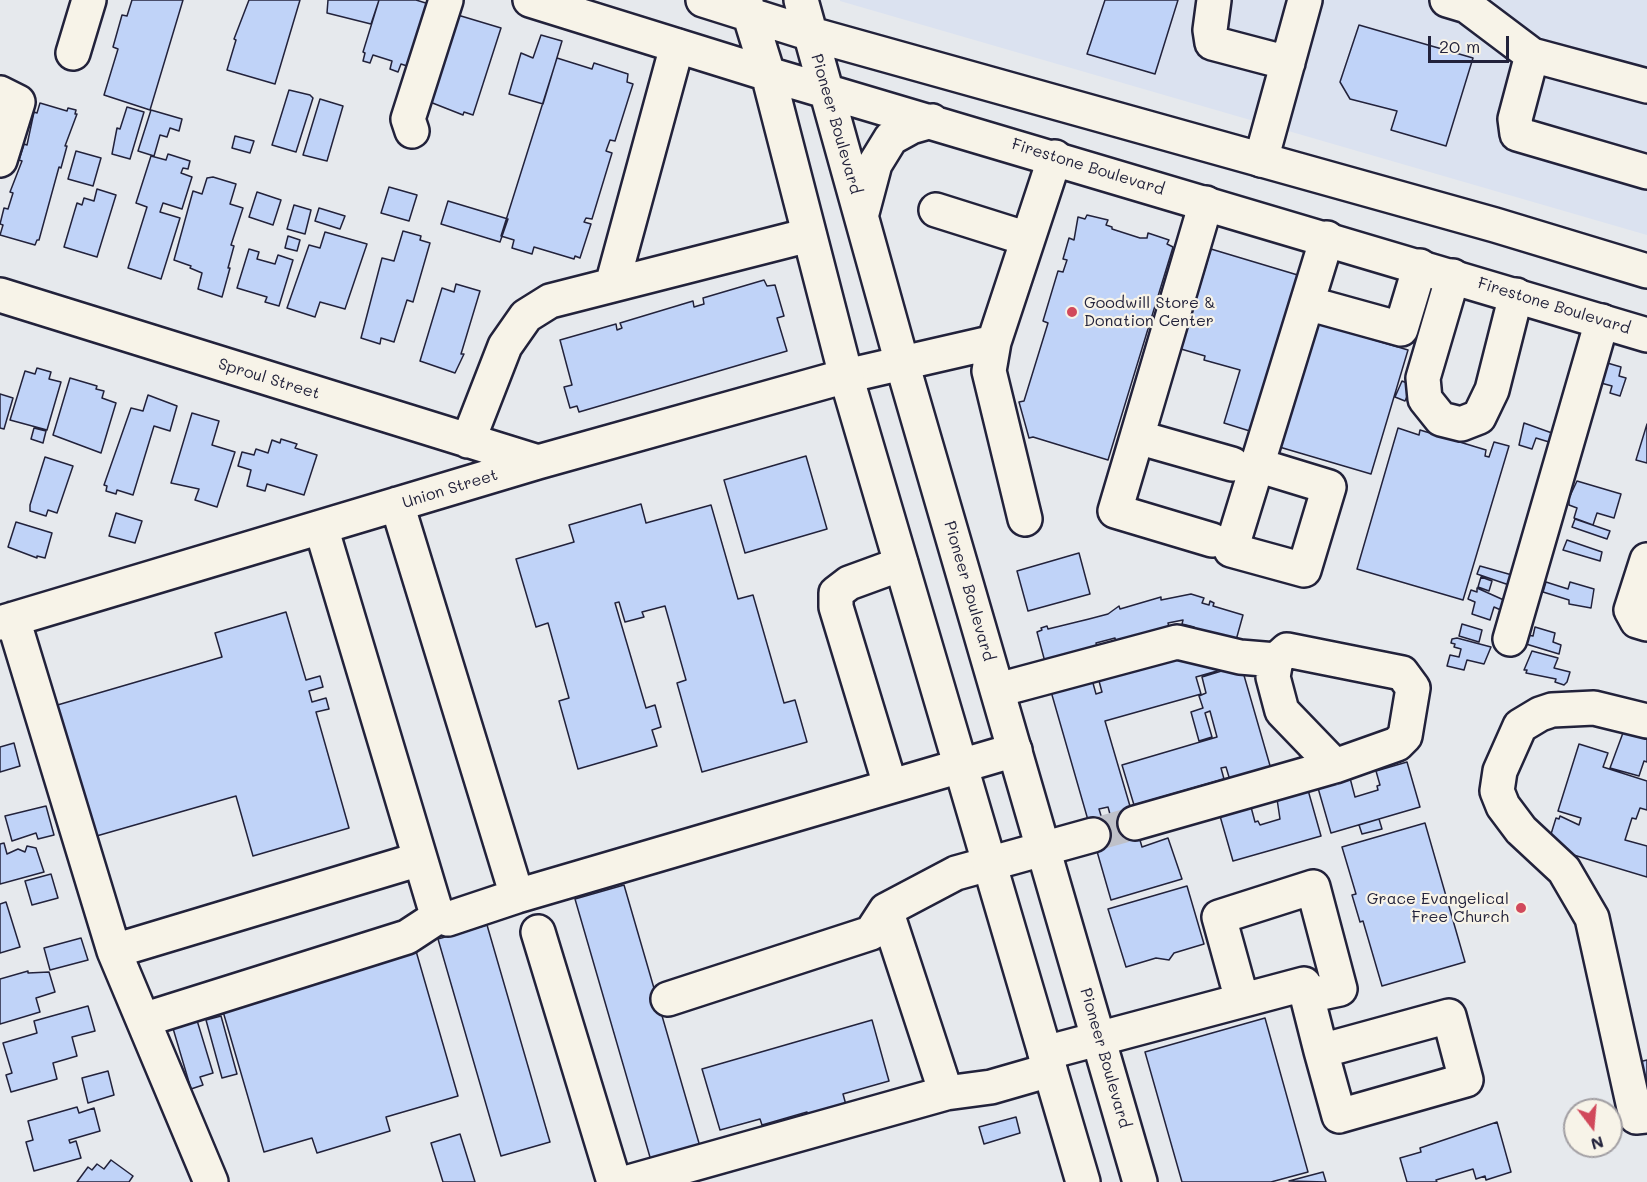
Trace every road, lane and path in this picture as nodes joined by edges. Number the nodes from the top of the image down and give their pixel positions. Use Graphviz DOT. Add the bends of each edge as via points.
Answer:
graph roads {
  1 [pos="90,0"];
  2 [pos="446,0"];
  3 [pos="530,0"];
  4 [pos="703,0"];
  5 [pos="801,0"];
  6 [pos="1214,0"];
  7 [pos="1305,0"];
  8 [pos="1461,2"];
  9 [pos="747,7"];
  10 [pos="811,34"];
  11 [pos="677,45"];
  12 [pos="73,52"];
  13 [pos="1532,55"];
  14 [pos="1288,63"];
  15 [pos="768,74"];
  16 [pos="1647,86"];
  17 [pos="826,89"];
  18 [pos="0,93"];
  19 [pos="932,121"];
  20 [pos="412,131"];
  21 [pos="1055,158"];
  22 [pos="0,160"];
  23 [pos="1261,160"];
  24 [pos="1647,172"];
  25 [pos="1206,202"];
  26 [pos="936,210"];
  27 [pos="861,215"];
  28 [pos="809,235"];
  29 [pos="1327,238"];
  30 [pos="1028,239"];
  31 [pos="1420,266"];
  32 [pos="1647,271"];
  33 [pos="1453,276"];
  34 [pos="612,285"];
  35 [pos="0,295"];
  36 [pos="1516,295"];
  37 [pos="1307,303"];
  38 [pos="1602,321"];
  39 [pos="1647,334"];
  40 [pos="994,342"];
  41 [pos="902,363"];
  42 [pos="846,376"];
  43 [pos="1137,437"];
  44 [pos="468,441"];
  45 [pos="538,462"];
  46 [pos="397,504"];
  47 [pos="1025,519"];
  48 [pos="321,527"];
  49 [pos="1212,540"];
  50 [pos="1647,560"];
  51 [pos="901,564"];
  52 [pos="7,621"];
  53 [pos="1647,624"];
  54 [pos="1510,639"];
  55 [pos="1275,660"];
  56 [pos="998,690"];
  57 [pos="1647,721"];
  58 [pos="1015,750"];
  59 [pos="961,766"];
  60 [pos="1335,766"];
  61 [pos="890,785"];
  62 [pos="1135,823"];
  63 [pos="1093,835"];
  64 [pos="1044,850"];
  65 [pos="420,859"];
  66 [pos="989,864"];
  67 [pos="517,896"];
  68 [pos="886,910"];
  69 [pos="439,916"];
  70 [pos="538,932"];
  71 [pos="114,951"];
  72 [pos="1307,996"];
  73 [pos="668,999"];
  74 [pos="1242,1000"];
  75 [pos="143,1020"];
  76 [pos="1099,1039"];
  77 [pos="1320,1051"];
  78 [pos="1048,1061"];
  79 [pos="946,1093"];
  80 [pos="1647,1116"];
  81 [pos="211,1182"];
  82 [pos="614,1182"];
  83 [pos="629,1182"];
  84 [pos="1083,1182"];
  85 [pos="1140,1182"];
  1 -- 12 [label="main road"];
  2 -- 20 [label="main road" via="408,119"];
  3 -- 11 [label="main road, Firestone Boulevard"];
  4 -- 9 [label="main road"];
  5 -- 10 [label="main road, Pioneer Boulevard"];
  6 -- 14 [label="main road" via="1212,43"];
  7 -- 14 [label="main road"];
  8 -- 13 [label="main road"];
  9 -- 10 [label="main road"];
  9 -- 15 [label="main road"];
  10 -- 17 [label="main road, Pioneer Boulevard"];
  10 -- 23 [label="main road"];
  11 -- 15 [label="main road, Firestone Boulevard"];
  11 -- 34 [label="main road"];
  13 -- 16 [label="main road"];
  13 -- 24 [label="main road" via="1515,119 1517,134"];
  14 -- 23 [label="main road"];
  15 -- 17 [label="main road, Firestone Boulevard"];
  15 -- 28 [label="main road"];
  17 -- 19 [label="main road, Firestone Boulevard"];
  17 -- 27 [label="main road, Pioneer Boulevard"];
  18 -- 22 [label="main road" via="18,102"];
  19 -- 21 [label="main road, Firestone Boulevard"];
  19 -- 27 [label="main road" via="891,138 875,164"];
  21 -- 25 [label="main road, Firestone Boulevard"];
  21 -- 30 [label="main road"];
  23 -- 32 [label="main road"];
  25 -- 29 [label="main road, Firestone Boulevard"];
  25 -- 43 [label="main road"];
  26 -- 30 [label="main road"];
  27 -- 41 [label="main road, Pioneer Boulevard"];
  28 -- 34 [label="main road"];
  28 -- 42 [label="main road"];
  29 -- 31 [label="main road, Firestone Boulevard"];
  29 -- 37 [label="main road"];
  30 -- 40 [label="main road"];
  31 -- 33 [label="main road, Firestone Boulevard"];
  31 -- 37 [label="main road" via="1401,329"];
  33 -- 36 [label="main road, Firestone Boulevard"];
  33 -- 36 [label="main road" via="1424,378 1425,399 1442,419 1461,424 1479,417 1492,390"];
  34 -- 44 [label="main road" via="550,301 526,316 505,346"];
  35 -- 44 [label="main road, Sproul Street"];
  36 -- 38 [label="main road, Firestone Boulevard"];
  37 -- 43 [label="main road" via="1245,464"];
  38 -- 39 [label="main road, Firestone Boulevard"];
  38 -- 54 [label="main road"];
  40 -- 41 [label="main road, Union Street"];
  40 -- 47 [label="main road" via="989,371"];
  41 -- 42 [label="main road, Union Street"];
  41 -- 56 [label="main road, Pioneer Boulevard"];
  42 -- 45 [label="main road, Union Street"];
  42 -- 51 [label="main road"];
  43 -- 49 [label="main road" via="1115,511"];
  44 -- 45 [label="main road, Sproul Street"];
  45 -- 46 [label="main road, Union Street"];
  46 -- 48 [label="main road, Union Street"];
  46 -- 67 [label="main road"];
  48 -- 52 [label="main road, Union Street"];
  48 -- 65 [label="main road"];
  50 -- 53 [label="main road" via="1631,610 1637,621"];
  51 -- 59 [label="main road"];
  51 -- 61 [label="main road" via="849,583 836,593 836,606"];
  52 -- 71 [label="main road"];
  55 -- 56 [label="main road" via="1240,657 1177,642"];
  55 -- 60 [label="main road" via="1273,677 1282,711"];
  55 -- 60 [label="main road" via="1287,650 1402,673 1413,688 1405,736 1397,744"];
  56 -- 58 [label="main road, Pioneer Boulevard"];
  57 -- 80 [label="main road" via="1594,708 1540,714 1520,726 1500,771 1497,791 1521,830 1564,870 1592,918 1636,1117"];
  58 -- 59 [label="main road"];
  58 -- 64 [label="main road, Pioneer Boulevard"];
  59 -- 61 [label="main road"];
  59 -- 66 [label="main road"];
  60 -- 62 [label="main road"];
  61 -- 67 [label="main road"];
  63 -- 64 [label="main road"];
  64 -- 66 [label="main road"];
  64 -- 76 [label="main road, Pioneer Boulevard"];
  65 -- 69 [label="main road"];
  65 -- 71 [label="main road"];
  66 -- 68 [label="main road" via="956,873"];
  66 -- 78 [label="main road"];
  67 -- 69 [label="main road" via="448,919"];
  68 -- 73 [label="main road" via="871,933"];
  68 -- 79 [label="main road"];
  69 -- 75 [label="main road" via="407,937"];
  70 -- 82 [label="main road"];
  71 -- 75 [label="main road"];
  72 -- 74 [label="main road" via="1304,984"];
  72 -- 74 [label="main road" via="1340,989 1312,888 1218,917"];
  72 -- 77 [label="main road"];
  74 -- 76 [label="main road"];
  75 -- 81 [label="main road"];
  76 -- 78 [label="main road"];
  76 -- 85 [label="main road, Pioneer Boulevard"];
  78 -- 79 [label="main road" via="991,1087"];
  78 -- 84 [label="main road"];
  79 -- 83 [label="main road"];
}
